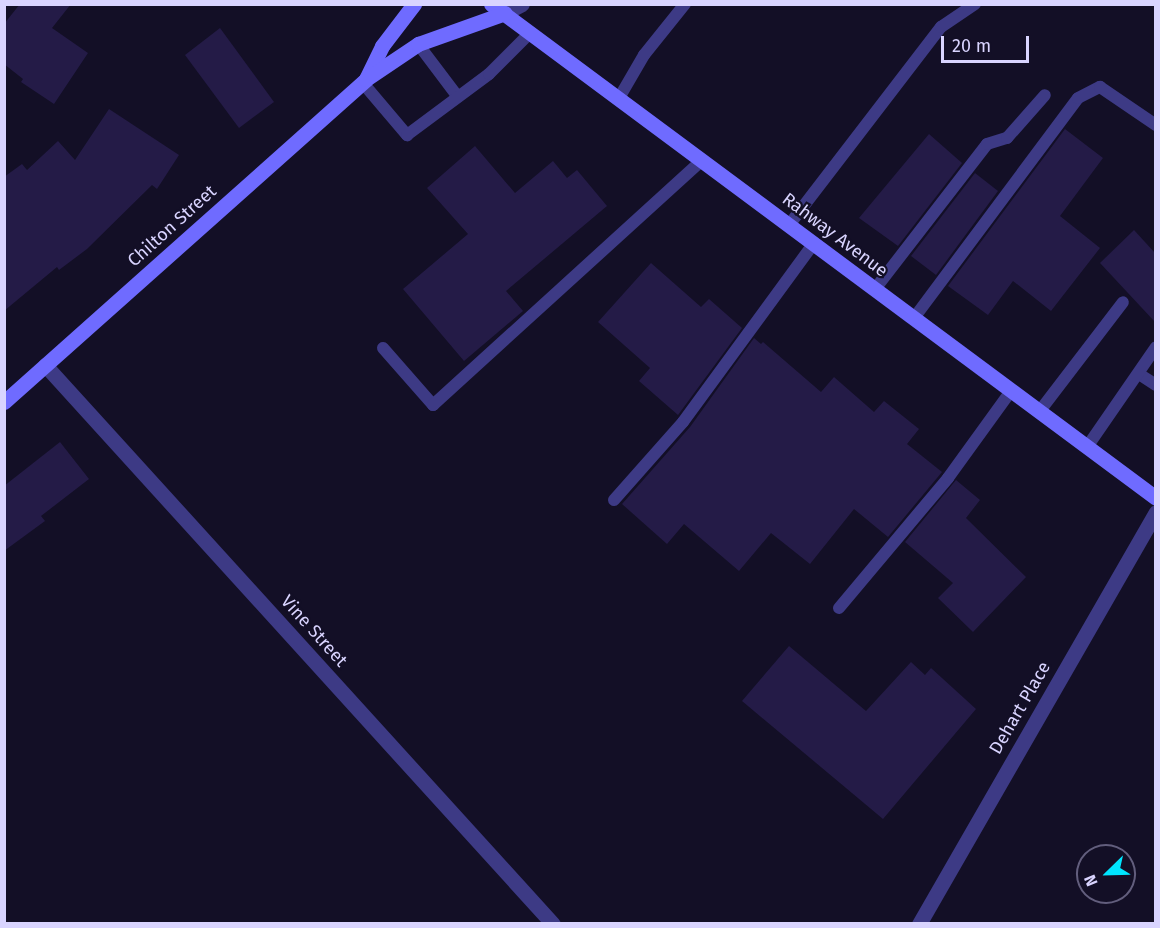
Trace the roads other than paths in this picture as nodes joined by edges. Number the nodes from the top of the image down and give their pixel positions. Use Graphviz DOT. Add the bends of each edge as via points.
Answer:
graph roads {
  1 [pos="414,4"];
  2 [pos="522,4"];
  3 [pos="685,4"];
  4 [pos="975,4"];
  5 [pos="498,9"];
  6 [pos="531,32"];
  7 [pos="418,44"];
  8 [pos="364,80"];
  9 [pos="1046,95"];
  10 [pos="458,97"];
  11 [pos="619,98"];
  12 [pos="1155,125"];
  13 [pos="702,160"];
  14 [pos="789,225"];
  15 [pos="814,243"];
  16 [pos="875,289"];
  17 [pos="1123,302"];
  18 [pos="914,318"];
  19 [pos="1155,347"];
  20 [pos="383,348"];
  21 [pos="45,365"];
  22 [pos="1138,374"];
  23 [pos="1155,385"];
  24 [pos="1011,391"];
  25 [pos="4,402"];
  26 [pos="1039,412"];
  27 [pos="1087,447"];
  28 [pos="1155,498"];
  29 [pos="614,500"];
  30 [pos="1155,512"];
  31 [pos="839,608"];
  32 [pos="553,924"];
  33 [pos="919,924"];
  1 -- 8 [label="main road, Chilton Street" via="382,46"];
  2 -- 5 [label="street"];
  3 -- 11 [label="lane" via="644,55"];
  4 -- 14 [label="lane" via="941,27"];
  5 -- 6 [label="main road, Rahway Avenue"];
  5 -- 7 [label="main road, Chilton Street"];
  6 -- 10 [label="lane" via="489,74"];
  6 -- 11 [label="main road, Rahway Avenue"];
  7 -- 8 [label="main road, Chilton Street"];
  7 -- 10 [label="lane"];
  8 -- 10 [label="lane" via="407,135"];
  8 -- 21 [label="main road, Chilton Street"];
  9 -- 16 [label="lane" via="1007,138 987,144"];
  11 -- 13 [label="main road, Rahway Avenue"];
  12 -- 18 [label="lane" via="1100,87 1078,98"];
  13 -- 14 [label="main road, Rahway Avenue"];
  13 -- 20 [label="lane" via="434,405"];
  14 -- 15 [label="main road, Rahway Avenue"];
  15 -- 16 [label="main road, Rahway Avenue"];
  15 -- 29 [label="lane" via="683,422"];
  16 -- 18 [label="main road, Rahway Avenue"];
  17 -- 26 [label="lane"];
  18 -- 24 [label="main road, Rahway Avenue"];
  19 -- 22 [label="lane"];
  21 -- 25 [label="main road, Chilton Street"];
  21 -- 32 [label="street, Vine Street"];
  22 -- 23 [label="lane"];
  22 -- 27 [label="lane"];
  24 -- 26 [label="main road, Rahway Avenue"];
  24 -- 31 [label="lane" via="948,478"];
  26 -- 27 [label="main road, Rahway Avenue"];
  27 -- 28 [label="main road, Rahway Avenue"];
  30 -- 33 [label="street, Dehart Place"];
}
